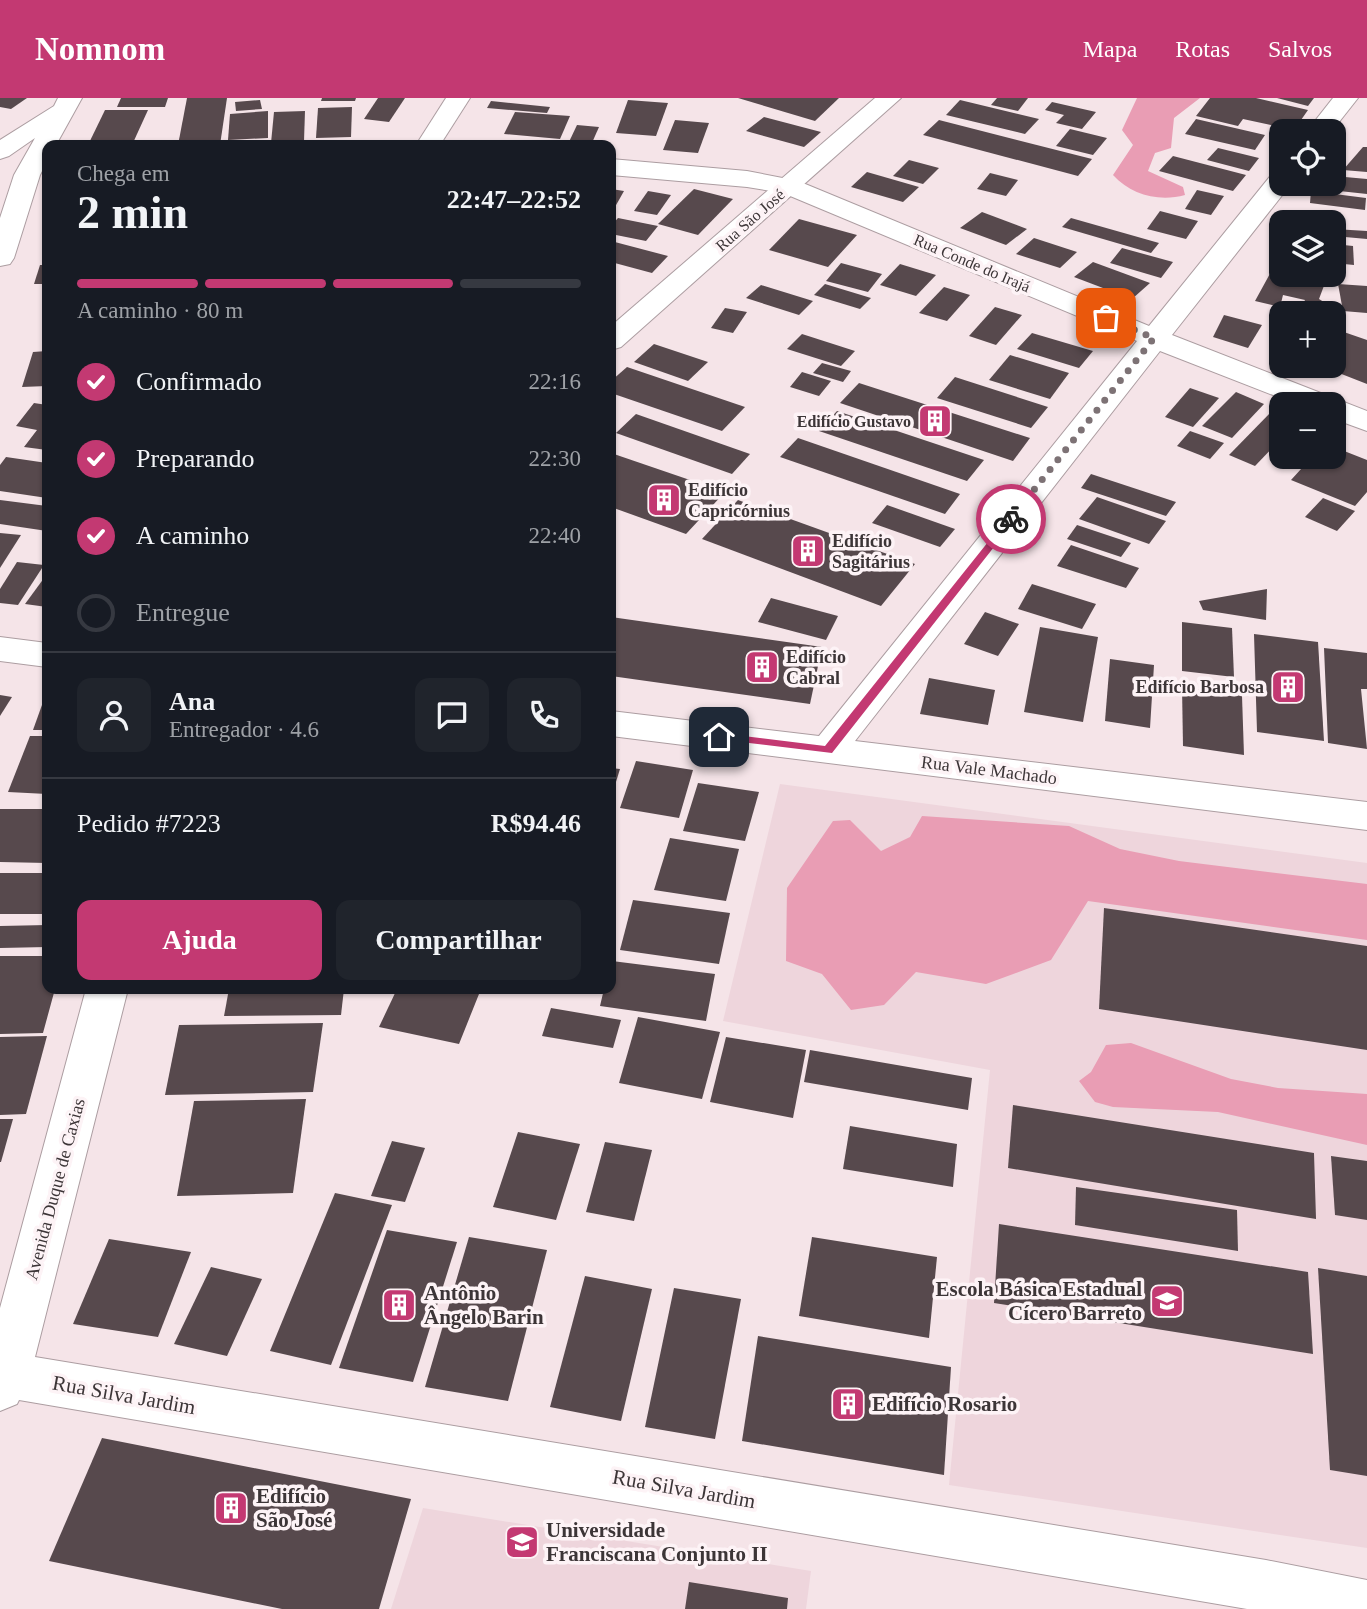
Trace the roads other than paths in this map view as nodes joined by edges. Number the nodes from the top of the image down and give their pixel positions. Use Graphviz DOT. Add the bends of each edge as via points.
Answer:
graph roads {
  1 [pos="457,98"];
  2 [pos="889,98"];
  3 [pos="1346,98"];
  4 [pos="67,103"];
  5 [pos="1329,119"];
  6 [pos="51,140"];
  7 [pos="431,140"];
  8 [pos="0,151"];
  9 [pos="616,167"];
  10 [pos="37,174"];
  11 [pos="0,183"];
  12 [pos="789,186"];
  13 [pos="1269,194"];
  14 [pos="0,258"];
  15 [pos="616,337"];
  16 [pos="1154,338"];
  17 [pos="1291,392"];
  18 [pos="1346,414"];
  19 [pos="1367,422"];
  20 [pos="0,649"];
  21 [pos="42,654"];
  22 [pos="616,725"];
  23 [pos="828,750"];
  24 [pos="1367,816"];
  25 [pos="106,994"];
  26 [pos="2,1379"];
  27 [pos="1367,1606"];
  1 -- 7 [label="street"];
  2 -- 12 [label="street, Rua São José"];
  3 -- 5 [label="street"];
  4 -- 6 [label="street"];
  4 -- 8 [label="street"];
  9 -- 12 [label="street, Rua Conde do Irajá"];
  10 -- 11 [label="street"];
  10 -- 14 [label="street"];
  12 -- 15 [label="street, Rua São José"];
  12 -- 16 [label="street, Rua Conde do Irajá"];
  13 -- 16 [label="street"];
  16 -- 17 [label="street, Rua Conde do Irajá"];
  16 -- 23 [label="street"];
  18 -- 19 [label="street"];
  20 -- 21 [label="street"];
  22 -- 23 [label="street, Rua Vale Machado"];
  23 -- 24 [label="street, Rua Vale Machado"];
  25 -- 26 [label="street, Avenida Duque de Caxias"];
  26 -- 27 [label="street, Rua Silva Jardim"];
}
